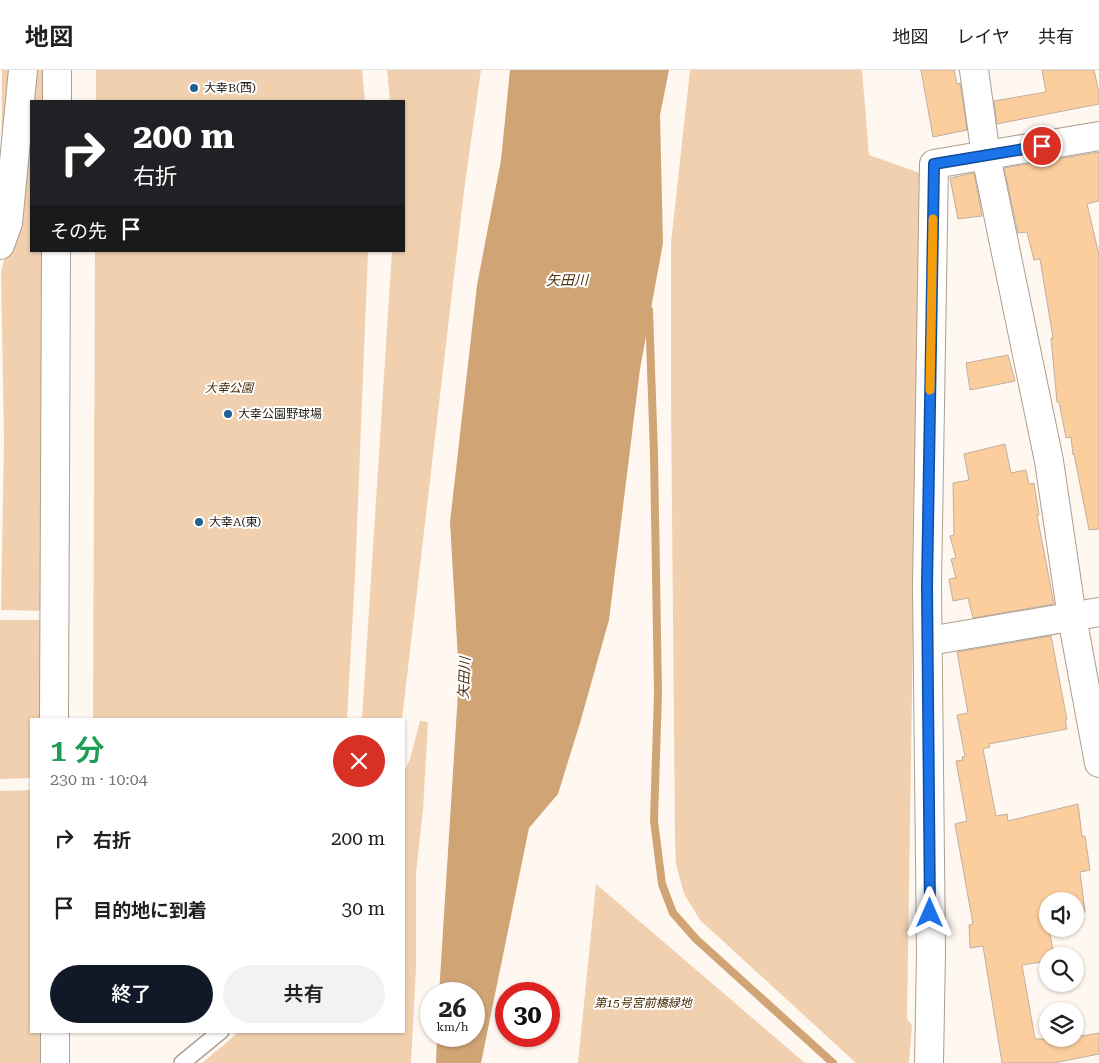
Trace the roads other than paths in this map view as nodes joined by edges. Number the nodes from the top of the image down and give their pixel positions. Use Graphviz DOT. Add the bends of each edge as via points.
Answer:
graph roads {
  1 [pos="23,70"];
  2 [pos="57,70"];
  3 [pos="974,70"];
  4 [pos="57,100"];
  5 [pos="1099,136"];
  6 [pos="986,156"];
  7 [pos="0,245"];
  8 [pos="56,252"];
  9 [pos="1099,612"];
  10 [pos="1072,617"];
  11 [pos="929,641"];
  12 [pos="54,718"];
  13 [pos="1099,763"];
  14 [pos="55,1033"];
  15 [pos="219,1033"];
  16 [pos="55,1063"];
  17 [pos="182,1063"];
  18 [pos="929,1063"];
  1 -- 7 [label="street" via="8,223"];
  2 -- 4 [label="street"];
  3 -- 6 [label="street"];
  5 -- 6 [label="street"];
  6 -- 10 [label="street" via="1049,461"];
  6 -- 11 [label="street" via="934,164 927,585"];
  8 -- 12 [label="street"];
  9 -- 10 [label="street"];
  10 -- 11 [label="street"];
  10 -- 13 [label="street"];
  11 -- 18 [label="street"];
  14 -- 16 [label="street"];
  15 -- 17 [label="lane"];
}
